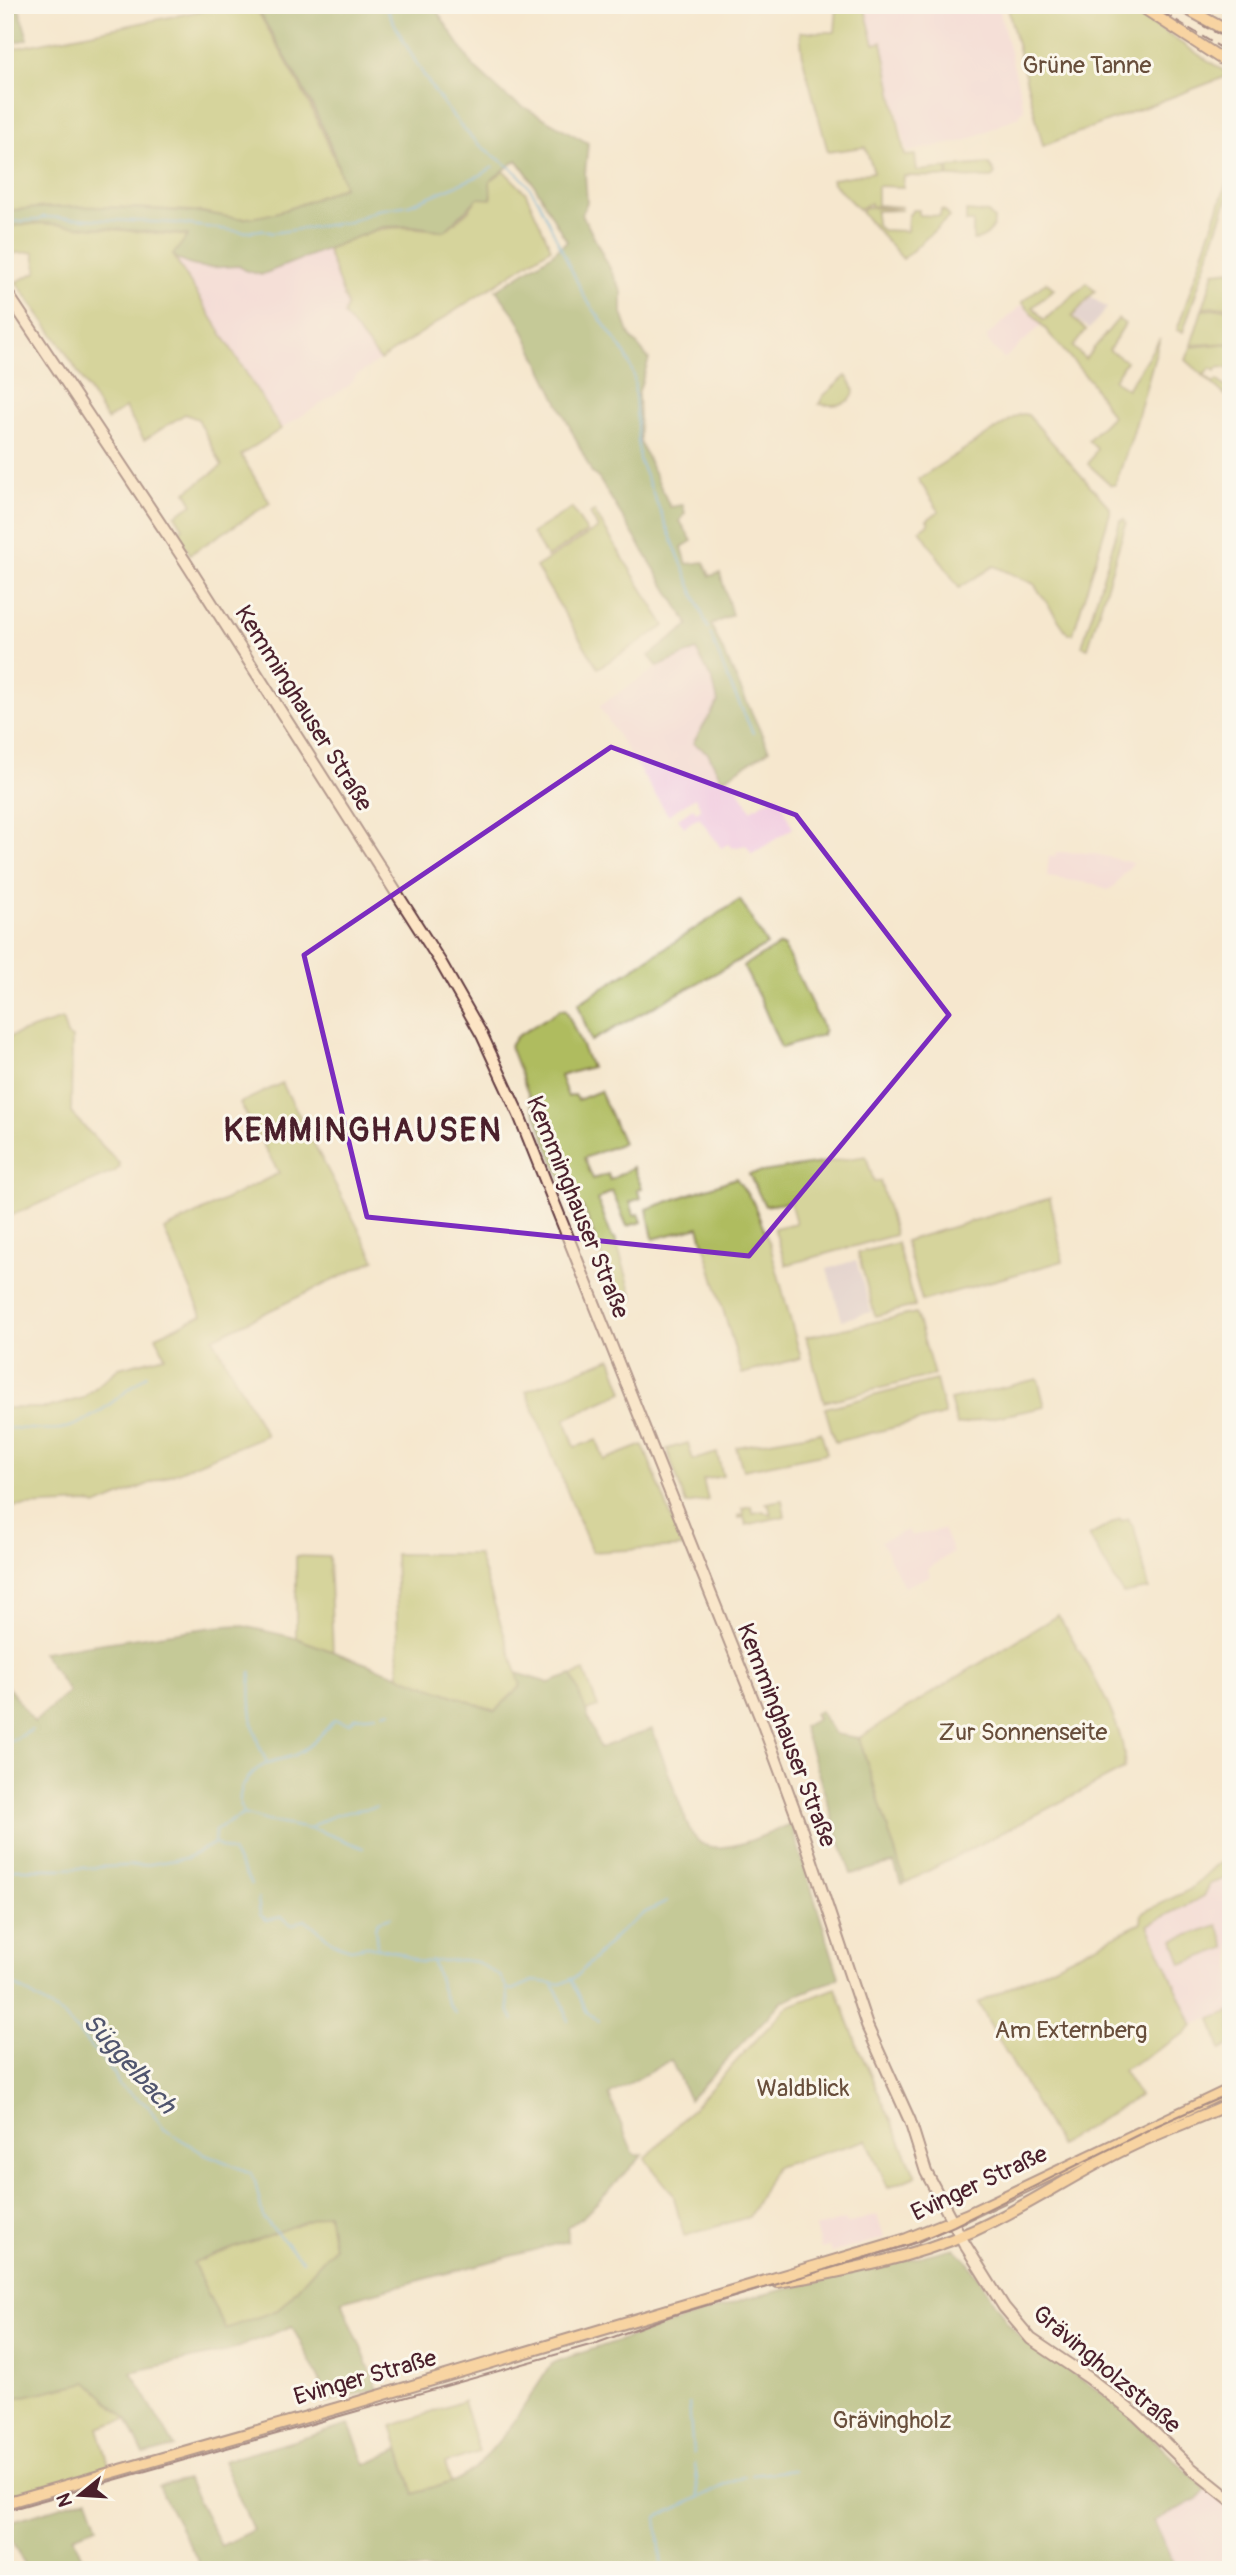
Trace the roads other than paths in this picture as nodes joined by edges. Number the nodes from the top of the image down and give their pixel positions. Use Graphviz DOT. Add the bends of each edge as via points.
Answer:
graph roads {
  1 [pos="1139,5"];
  2 [pos="1180,5"];
  3 [pos="1231,33"];
  4 [pos="1231,65"];
  5 [pos="5,290"];
  6 [pos="1231,2089"];
  7 [pos="1231,2103"];
  8 [pos="951,2221"];
  9 [pos="960,2236"];
  10 [pos="736,2289"];
  11 [pos="1231,2500"];
  12 [pos="5,2502"];
  1 -- 4 [label="main road"];
  2 -- 3 [label="main road"];
  5 -- 8 [label="main road, Kemminghauser Straße" via="237,642 441,963 487,1044 747,1684 799,1822 856,1996 910,2121 926,2172"];
  6 -- 8 [label="main road, Evinger Straße"];
  7 -- 9 [label="main road, Evinger Straße" via="1124,2149"];
  8 -- 9 [label="main road, Grävingholzstraße"];
  8 -- 10 [label="main road, Evinger Straße" via="907,2239"];
  9 -- 10 [label="main road, Evinger Straße" via="882,2261"];
  9 -- 11 [label="main road, Grävingholzstraße" via="1004,2307 1031,2339 1089,2378"];
  10 -- 12 [label="main road, Evinger Straße"];
}
